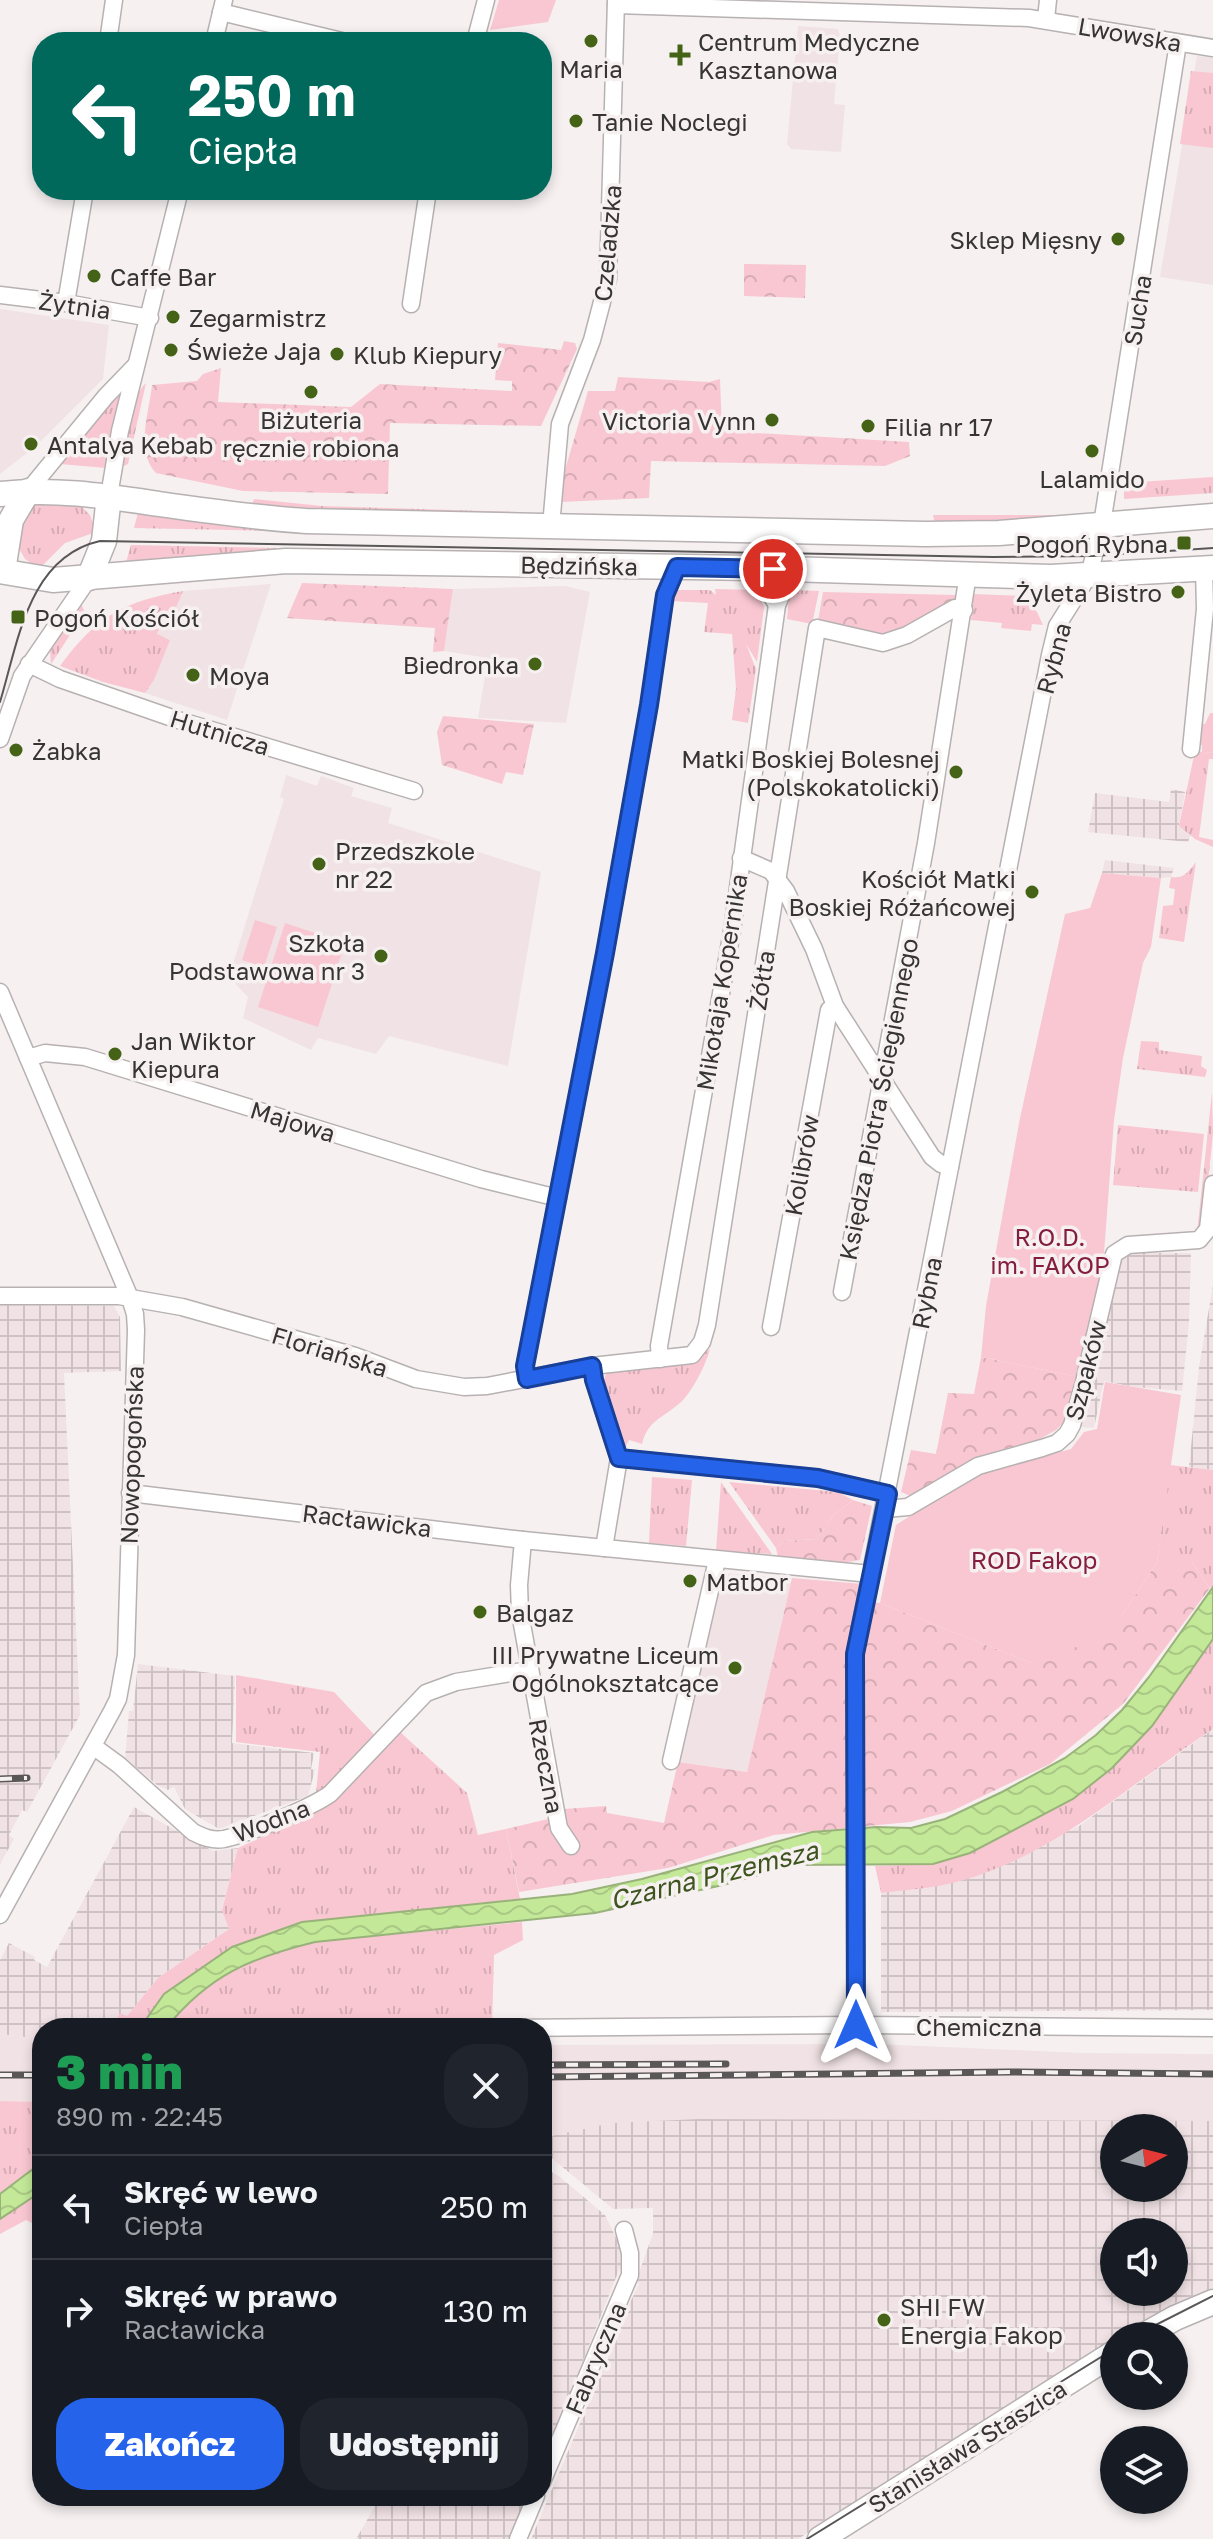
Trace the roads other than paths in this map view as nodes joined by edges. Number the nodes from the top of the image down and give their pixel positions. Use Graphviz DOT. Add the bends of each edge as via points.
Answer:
graph roads {
  1 [pos="114,0"];
  2 [pos="486,0"];
  3 [pos="1048,0"];
  4 [pos="616,2"];
  5 [pos="223,6"];
  6 [pos="1046,19"];
  7 [pos="109,32"];
  8 [pos="216,32"];
  9 [pos="312,32"];
  10 [pos="478,32"];
  11 [pos="1178,43"];
  12 [pos="1213,48"];
  13 [pos="83,200"];
  14 [pos="178,200"];
  15 [pos="427,200"];
  16 [pos="0,295"];
  17 [pos="66,303"];
  18 [pos="411,304"];
  19 [pos="150,318"];
  20 [pos="137,364"];
  21 [pos="28,491"];
  22 [pos="0,494"];
  23 [pos="109,496"];
  24 [pos="1213,516"];
  25 [pos="1102,524"];
  26 [pos="551,526"];
  27 [pos="677,567"];
  28 [pos="754,568"];
  29 [pos="1209,568"];
  30 [pos="792,570"];
  31 [pos="968,574"];
  32 [pos="1089,575"];
  33 [pos="1,578"];
  34 [pos="89,578"];
  35 [pos="777,605"];
  36 [pos="964,610"];
  37 [pos="29,664"];
  38 [pos="0,739"];
  39 [pos="1191,749"];
  40 [pos="414,791"];
  41 [pos="741,858"];
  42 [pos="776,879"];
  43 [pos="0,992"];
  44 [pos="835,1006"];
  45 [pos="28,1058"];
  46 [pos="882,1079"];
  47 [pos="950,1167"];
  48 [pos="1213,1184"];
  49 [pos="558,1198"];
  50 [pos="842,1292"];
  51 [pos="0,1296"];
  52 [pos="130,1298"];
  53 [pos="771,1327"];
  54 [pos="660,1359"];
  55 [pos="592,1366"];
  56 [pos="527,1379"];
  57 [pos="619,1458"];
  58 [pos="130,1493"];
  59 [pos="886,1502"];
  60 [pos="523,1540"];
  61 [pos="604,1548"];
  62 [pos="717,1560"];
  63 [pos="871,1574"];
  64 [pos="529,1670"];
  65 [pos="93,1746"];
  66 [pos="671,1761"];
  67 [pos="571,1846"];
  68 [pos="0,1915"];
  69 [pos="856,2025"];
  70 [pos="552,2028"];
  71 [pos="1213,2028"];
  72 [pos="624,2230"];
  73 [pos="1213,2302"];
  74 [pos="1168,2322"];
  75 [pos="1100,2362"];
  76 [pos="552,2458"];
  77 [pos="532,2506"];
  78 [pos="518,2539"];
  79 [pos="820,2539"];
  1 -- 7 [label="street"];
  2 -- 10 [label="street"];
  3 -- 6 [label="street"];
  4 -- 6 [label="street, Lwowska"];
  4 -- 26 [label="street, Czeladzka" via="608,279 597,327 560,424"];
  5 -- 8 [label="street"];
  5 -- 9 [label="street"];
  6 -- 11 [label="street, Lwowska"];
  11 -- 12 [label="street, Lwowska"];
  11 -- 25 [label="street, Sucha"];
  13 -- 17 [label="street"];
  14 -- 19 [label="street"];
  15 -- 18 [label="street"];
  16 -- 17 [label="street, Żytnia"];
  17 -- 19 [label="street, Żytnia"];
  19 -- 20 [label="street"];
  20 -- 21 [label="street"];
  20 -- 23 [label="street"];
  21 -- 22 [label="street, Będzińska"];
  21 -- 23 [label="street, Będzińska"];
  21 -- 33 [label="street" via="11,520"];
  23 -- 26 [label="street, Będzińska" via="256,518"];
  23 -- 34 [label="street" via="104,541"];
  24 -- 25 [label="street, Będzińska"];
  25 -- 26 [label="street, Będzińska" via="925,534"];
  25 -- 32 [label="street, Sucha"];
  27 -- 28 [label="street, Będzińska"];
  27 -- 34 [label="street, Będzińska" via="286,561"];
  27 -- 49 [label="street" via="665,595"];
  28 -- 30 [label="street, Będzińska"];
  28 -- 35 [label="street"];
  29 -- 32 [label="street, Będzińska"];
  29 -- 39 [label="street"];
  30 -- 31 [label="street, Będzińska"];
  30 -- 35 [label="street, Mikołaja Kopernika"];
  31 -- 32 [label="street, Będzińska"];
  31 -- 36 [label="street, Księdza Piotra Ściegiennego"];
  32 -- 47 [label="street, Rybna" via="1057,626 1050,655"];
  33 -- 34 [label="street, Będzińska"];
  34 -- 37 [label="street"];
  35 -- 41 [label="street, Mikołaja Kopernika"];
  36 -- 42 [label="street, Żółta" via="955,608 883,643 817,628"];
  36 -- 46 [label="street, Księdza Piotra Ściegiennego"];
  37 -- 38 [label="street"];
  37 -- 40 [label="street, Hutnicza" via="178,720"];
  41 -- 42 [label="street" via="771,871"];
  41 -- 54 [label="street, Mikołaja Kopernika"];
  42 -- 44 [label="street" via="800,918"];
  42 -- 54 [label="street, Żółta" via="707,1325 692,1355"];
  43 -- 45 [label="street, Nowopogońska"];
  44 -- 46 [label="street"];
  44 -- 53 [label="street, Kolibrów" via="829,1010"];
  45 -- 49 [label="street, Majowa" via="45,1053 85,1057"];
  45 -- 52 [label="street, Nowopogońska"];
  46 -- 47 [label="street" via="932,1157"];
  46 -- 50 [label="street, Księdza Piotra Ściegiennego"];
  47 -- 59 [label="street, Rybna"];
  48 -- 59 [label="street, Szpaków" via="1208,1229 1199,1240 1128,1245 1114,1254 1072,1425 1057,1443 978,1466 908,1507"];
  49 -- 56 [label="street" via="525,1366"];
  51 -- 52 [label="street, Floriańska"];
  52 -- 56 [label="street, Floriańska" via="312,1343 438,1384 464,1387"];
  52 -- 58 [label="street, Nowopogońska" via="136,1330"];
  54 -- 55 [label="street, Floriańska"];
  55 -- 56 [label="street, Floriańska"];
  55 -- 57 [label="street"];
  57 -- 59 [label="street" via="818,1478"];
  57 -- 61 [label="street"];
  58 -- 60 [label="street, Racławicka"];
  58 -- 65 [label="street, Nowopogońska" via="126,1655 118,1699"];
  59 -- 63 [label="street, Rybna"];
  60 -- 61 [label="street, Racławicka"];
  60 -- 64 [label="street, Rzeczna" via="520,1613"];
  61 -- 62 [label="street, Racławicka"];
  62 -- 63 [label="street, Racławicka"];
  62 -- 66 [label="street"];
  63 -- 69 [label="street, Rybna" via="855,1654"];
  64 -- 65 [label="street, Wodna" via="456,1682 426,1693 330,1794 223,1839 193,1832"];
  64 -- 67 [label="street, Rzeczna" via="559,1828"];
  65 -- 68 [label="street, Nowopogońska"];
  69 -- 70 [label="street, Chemiczna"];
  69 -- 71 [label="street, Chemiczna"];
  72 -- 76 [label="street, Fabryczna" via="630,2275"];
  73 -- 74 [label="street"];
  75 -- 79 [label="street, Stanisława Staszica"];
  77 -- 78 [label="street"];
}
